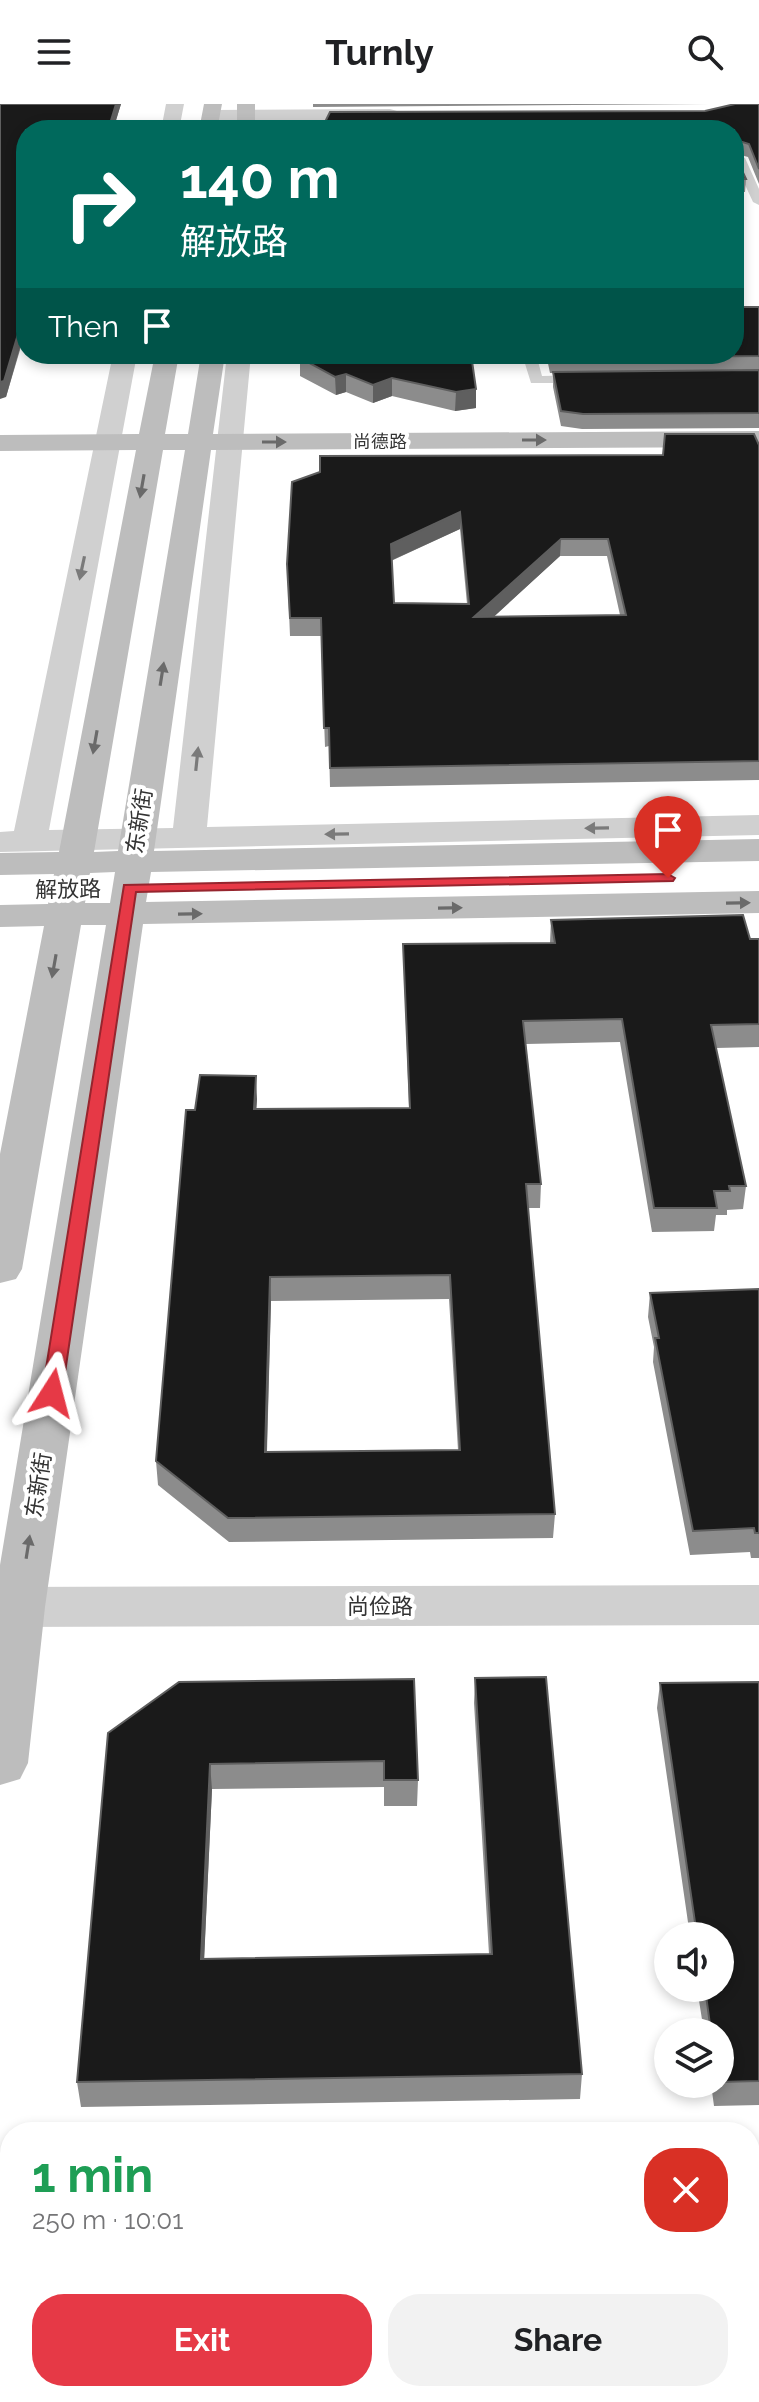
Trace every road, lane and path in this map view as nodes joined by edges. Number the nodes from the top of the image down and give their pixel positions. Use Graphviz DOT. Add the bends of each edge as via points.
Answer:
graph roads {
  1 [pos="407,115"];
  2 [pos="210,117"];
  3 [pos="256,117"];
  4 [pos="744,167"];
  5 [pos="759,202"];
  6 [pos="123,364"];
  7 [pos="165,364"];
  8 [pos="212,364"];
  9 [pos="238,364"];
  10 [pos="532,364"];
  11 [pos="595,379"];
  12 [pos="759,439"];
  13 [pos="107,442"];
  14 [pos="150,442"];
  15 [pos="200,442"];
  16 [pos="231,442"];
  17 [pos="0,443"];
  18 [pos="759,825"];
  19 [pos="189,837"];
  20 [pos="14,842"];
  21 [pos="759,850"];
  22 [pos="0,864"];
  23 [pos="131,876"];
  24 [pos="759,876"];
  25 [pos="71,877"];
  26 [pos="0,890"];
  27 [pos="759,902"];
  28 [pos="0,916"];
  29 [pos="0,1269"];
  30 [pos="759,1605"];
  31 [pos="10,1607"];
  32 [pos="0,1763"];
  1 -- 3 [label="street"];
  2 -- 3 [label="street"];
  4 -- 5 [label="lane"];
  6 -- 13 [label="street"];
  7 -- 14 [label="main road"];
  8 -- 15 [label="main road, 东新街"];
  9 -- 16 [label="street"];
  10 -- 11 [label="lane" via="536,380"];
  16 -- 12 [label="main road, 尚德路, one-way"];
  13 -- 14 [label="main road, 尚德路"];
  13 -- 17 [label="main road, 尚德路"];
  13 -- 20 [label="street, one-way"];
  14 -- 15 [label="main road, 尚德路"];
  14 -- 25 [label="main road, one-way"];
  15 -- 16 [label="main road, 尚德路"];
  23 -- 15 [label="main road, 东新街, one-way"];
  19 -- 16 [label="street, one-way"];
  18 -- 19 [label="street, one-way"];
  19 -- 23 [label="street"];
  20 -- 25 [label="street"];
  21 -- 23 [label="main road, 解放路"];
  22 -- 25 [label="main road, 解放路"];
  23 -- 24 [label="main road, 解放路"];
  23 -- 25 [label="main road"];
  23 -- 25 [label="main road, 解放路"];
  23 -- 27 [label="main road, one-way"];
  31 -- 23 [label="main road, 东新街, one-way"];
  25 -- 26 [label="main road, 解放路"];
  25 -- 28 [label="main road"];
  25 -- 29 [label="main road, one-way"];
  30 -- 31 [label="street, 尚俭路"];
  31 -- 32 [label="main road, 东新街"];
}
